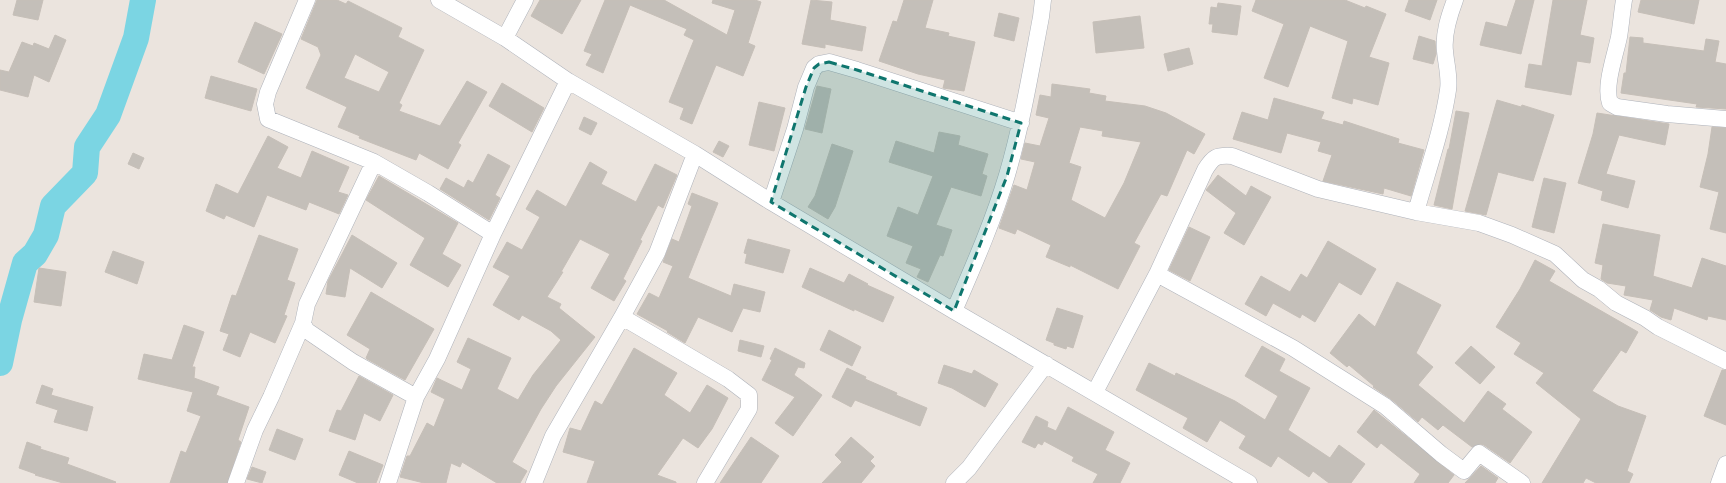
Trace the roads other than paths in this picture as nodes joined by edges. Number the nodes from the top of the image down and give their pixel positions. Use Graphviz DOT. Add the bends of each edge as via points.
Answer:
graph roads {
  1 [pos="307,0"];
  2 [pos="439,0"];
  3 [pos="525,0"];
  4 [pos="1043,0"];
  5 [pos="1455,0"];
  6 [pos="1624,0"];
  7 [pos="505,38"];
  8 [pos="568,81"];
  9 [pos="1726,119"];
  10 [pos="1021,123"];
  11 [pos="695,154"];
  12 [pos="374,162"];
  13 [pos="770,202"];
  14 [pos="1416,212"];
  15 [pos="493,234"];
  16 [pos="1157,274"];
  17 [pos="954,311"];
  18 [pos="622,317"];
  19 [pos="303,323"];
  20 [pos="1726,361"];
  21 [pos="1046,364"];
  22 [pos="1095,392"];
  23 [pos="416,397"];
  24 [pos="1726,464"];
  25 [pos="236,483"];
  26 [pos="388,483"];
  27 [pos="534,483"];
  28 [pos="705,483"];
  29 [pos="954,483"];
  30 [pos="1249,483"];
  31 [pos="1522,483"];
  32 [pos="1719,483"];
  1 -- 12 [label="street" via="268,92 265,104 268,119"];
  2 -- 7 [label="street"];
  3 -- 7 [label="street"];
  4 -- 10 [label="street"];
  5 -- 14 [label="street" via="1446,29 1444,50 1448,89"];
  6 -- 9 [label="street" via="1610,79 1610,103 1617,107 1667,114"];
  7 -- 8 [label="street"];
  8 -- 11 [label="street"];
  8 -- 15 [label="street"];
  10 -- 13 [label="street" via="857,70 829,62 820,64 814,68 806,87 795,129"];
  10 -- 17 [label="street" via="1007,176"];
  11 -- 13 [label="street"];
  11 -- 18 [label="street" via="657,253"];
  12 -- 15 [label="street"];
  12 -- 19 [label="street" via="307,304"];
  13 -- 17 [label="street"];
  14 -- 16 [label="street" via="1318,189 1232,156 1219,155 1211,160 1205,170"];
  14 -- 20 [label="street" via="1479,223 1555,254 1583,280 1616,303"];
  15 -- 23 [label="street" via="437,359"];
  16 -- 22 [label="street"];
  16 -- 31 [label="street" via="1293,348 1385,406 1464,471 1479,453"];
  17 -- 21 [label="street"];
  18 -- 27 [label="street" via="553,436"];
  18 -- 28 [label="street" via="728,379 748,395 750,409"];
  19 -- 23 [label="street" via="306,330 353,362"];
  19 -- 25 [label="street" via="255,430"];
  21 -- 22 [label="street"];
  21 -- 29 [label="street" via="969,468"];
  22 -- 30 [label="street"];
  23 -- 26 [label="street"];
  24 -- 32 [label="street"];
}
